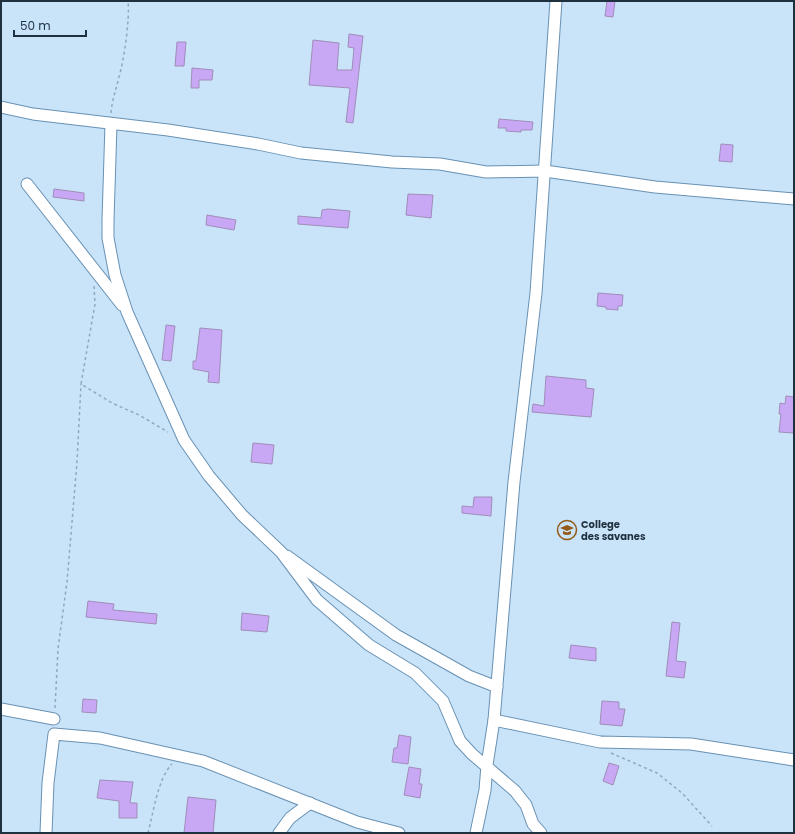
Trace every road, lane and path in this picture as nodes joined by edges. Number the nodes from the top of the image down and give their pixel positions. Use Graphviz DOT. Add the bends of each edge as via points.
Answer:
graph roads {
  1 [pos="128,1"];
  2 [pos="556,1"];
  3 [pos="1,107"];
  4 [pos="111,124"];
  5 [pos="544,171"];
  6 [pos="27,184"];
  7 [pos="794,199"];
  8 [pos="93,268"];
  9 [pos="127,312"];
  10 [pos="81,384"];
  11 [pos="184,440"];
  12 [pos="281,552"];
  13 [pos="497,687"];
  14 [pos="1,708"];
  15 [pos="54,719"];
  16 [pos="494,720"];
  17 [pos="600,742"];
  18 [pos="181,756"];
  19 [pos="794,760"];
  20 [pos="487,765"];
  21 [pos="310,803"];
  22 [pos="712,826"];
  23 [pos="46,833"];
  24 [pos="148,833"];
  25 [pos="279,833"];
  26 [pos="399,833"];
  27 [pos="476,833"];
  28 [pos="541,833"];
  1 -- 4 [label="path" via="125,48 112,98"];
  2 -- 5 [label="street"];
  3 -- 4 [label="street" via="33,114"];
  4 -- 5 [label="street" via="168,130 301,153 440,164 486,172"];
  4 -- 9 [label="street" via="108,238 115,275"];
  5 -- 7 [label="street" via="655,187"];
  5 -- 13 [label="street" via="536,293 514,482"];
  6 -- 8 [label="street"];
  8 -- 9 [label="street"];
  8 -- 10 [label="path" via="95,304"];
  9 -- 11 [label="street"];
  10 -- 11 [label="path"];
  10 -- 15 [label="path" via="77,469 58,649"];
  11 -- 12 [label="street" via="209,476 242,515"];
  12 -- 13 [label="street" via="396,635 469,676"];
  12 -- 20 [label="street" via="317,600 370,645 415,673 443,701 460,741"];
  13 -- 16 [label="street"];
  14 -- 15 [label="street"];
  16 -- 17 [label="street"];
  16 -- 20 [label="street"];
  17 -- 19 [label="street" via="691,744"];
  17 -- 22 [label="path" via="611,753 657,773 682,793"];
  18 -- 21 [label="street"];
  18 -- 23 [label="street" via="100,738 54,734 48,783"];
  18 -- 24 [label="path" via="167,769 156,798"];
  20 -- 27 [label="street" via="485,790"];
  20 -- 28 [label="street" via="515,791 526,805 533,824"];
  21 -- 25 [label="street" via="290,818"];
  21 -- 26 [label="street" via="357,822"];
}
